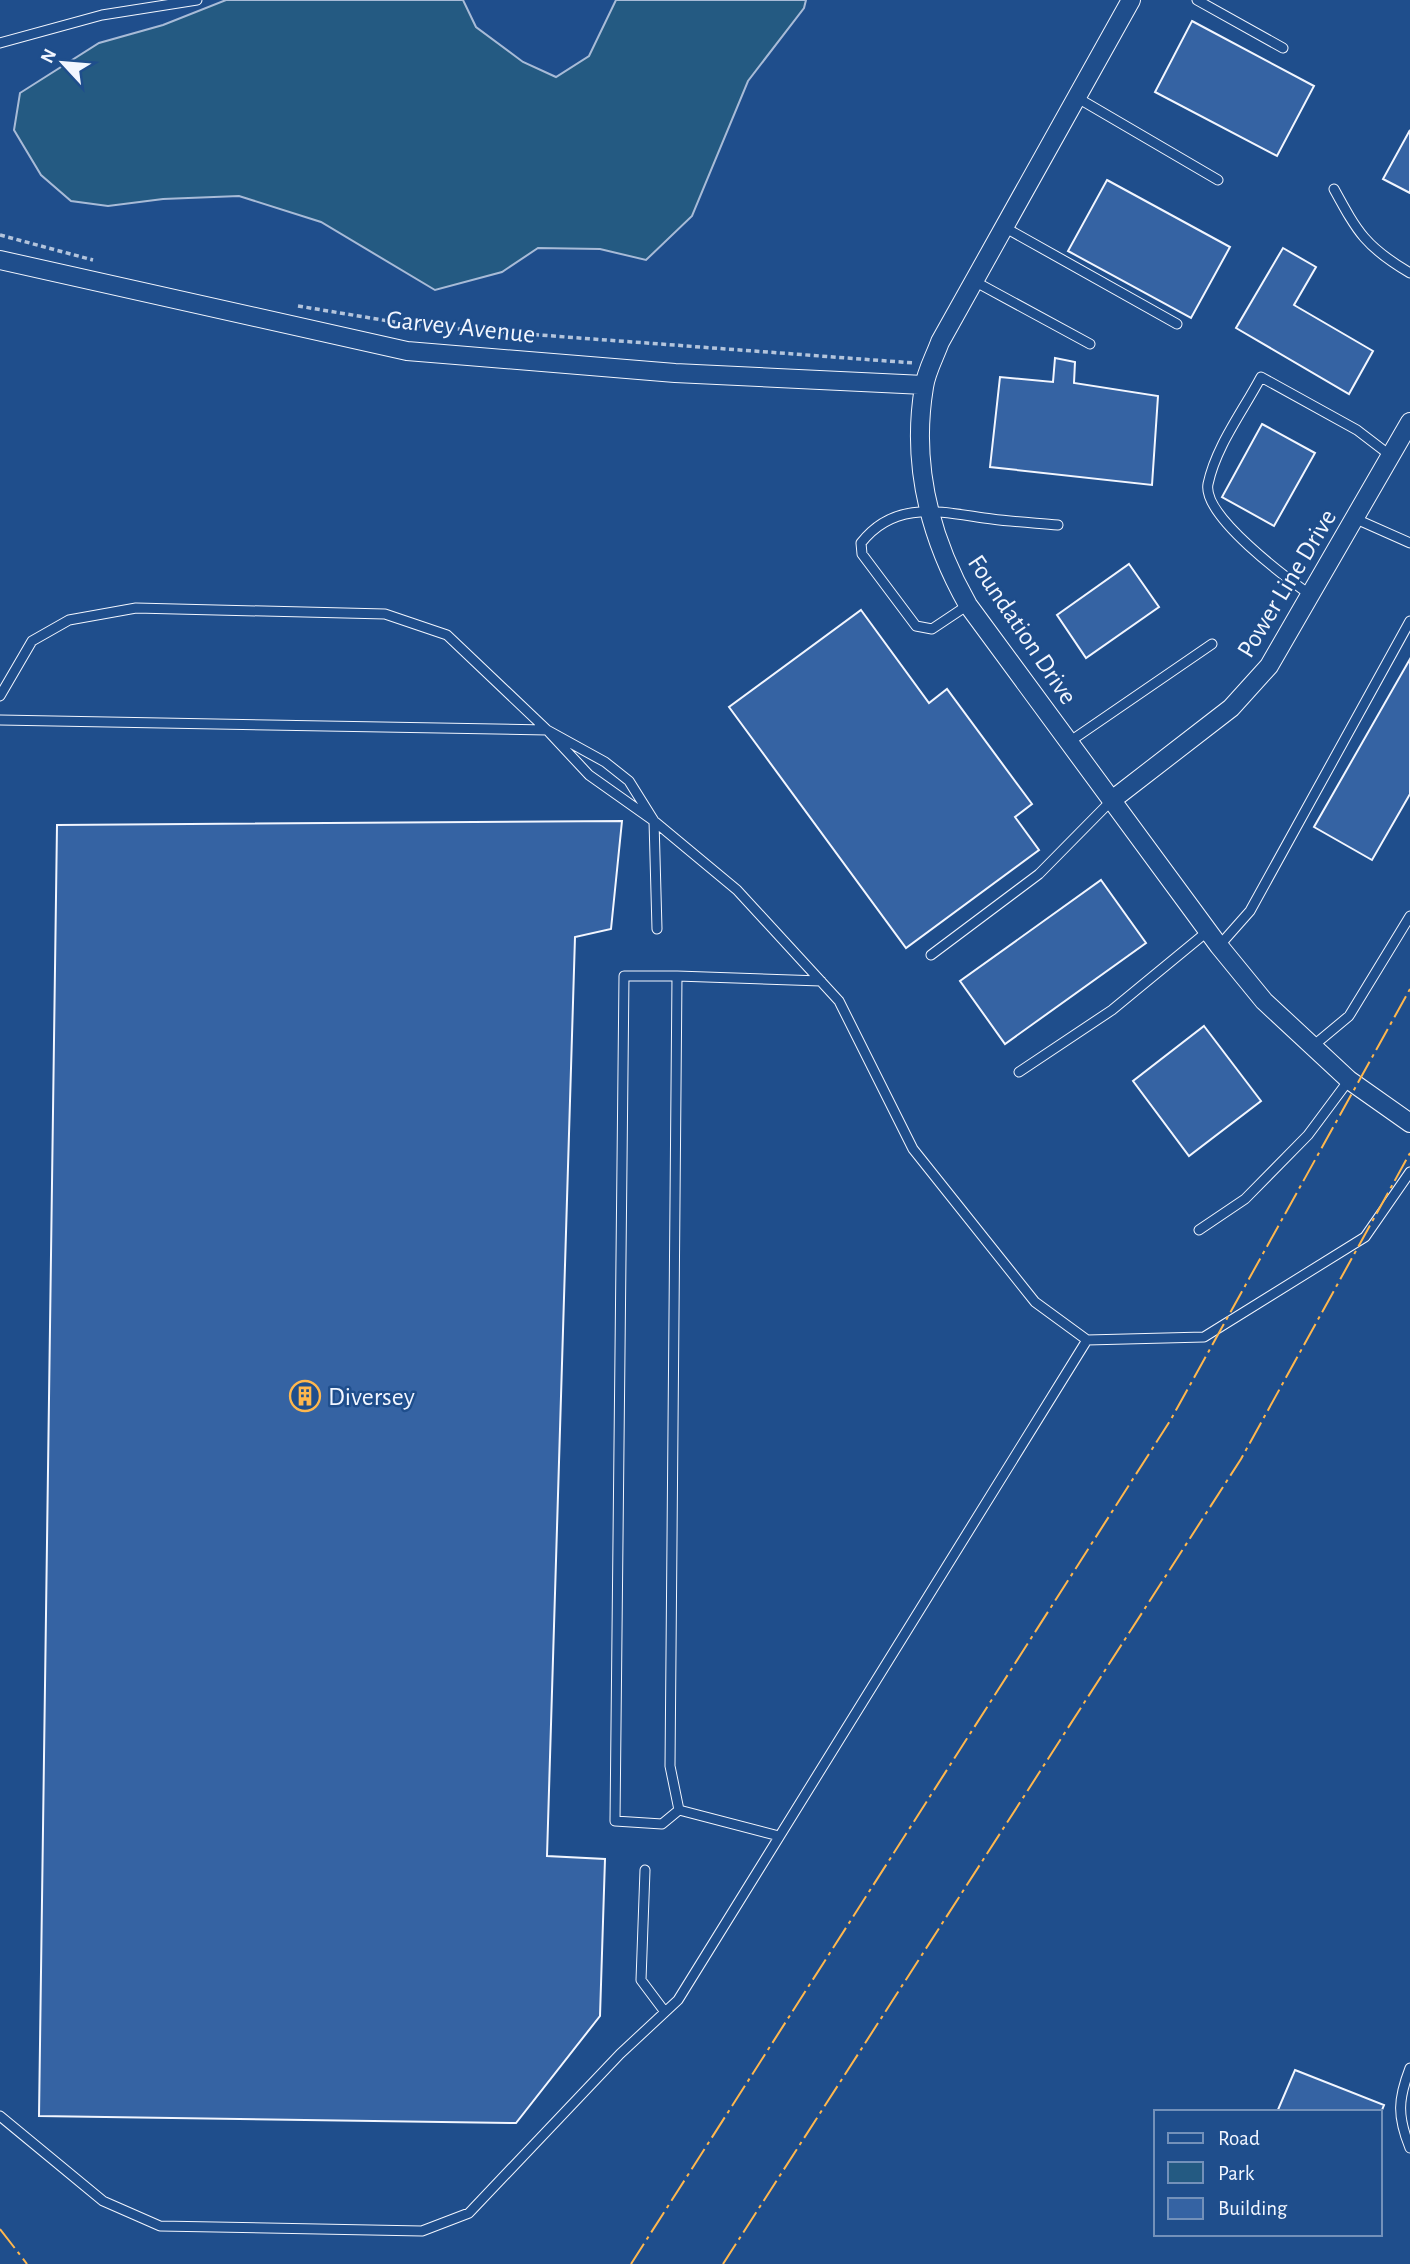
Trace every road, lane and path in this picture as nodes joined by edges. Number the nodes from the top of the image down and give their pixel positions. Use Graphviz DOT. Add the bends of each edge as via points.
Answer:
graph roads {
  1 [pos="197,0"];
  2 [pos="1131,0"];
  3 [pos="1198,0"];
  4 [pos="0,43"];
  5 [pos="1283,48"];
  6 [pos="1076,97"];
  7 [pos="1218,180"];
  8 [pos="1334,189"];
  9 [pos="1004,227"];
  10 [pos="0,235"];
  11 [pos="0,260"];
  12 [pos="100,262"];
  13 [pos="1410,273"];
  14 [pos="974,281"];
  15 [pos="293,305"];
  16 [pos="1177,324"];
  17 [pos="1090,344"];
  18 [pos="932,364"];
  19 [pos="924,385"];
  20 [pos="1410,422"];
  21 [pos="1391,456"];
  22 [pos="928,509"];
  23 [pos="1356,519"];
  24 [pos="1058,525"];
  25 [pos="1410,543"];
  26 [pos="1312,596"];
  27 [pos="968,605"];
  28 [pos="1410,621"];
  29 [pos="1212,644"];
  30 [pos="0,696"];
  31 [pos="0,720"];
  32 [pos="547,730"];
  33 [pos="1069,742"];
  34 [pos="1112,800"];
  35 [pos="654,821"];
  36 [pos="1410,916"];
  37 [pos="657,929"];
  38 [pos="1208,931"];
  39 [pos="1219,946"];
  40 [pos="932,955"];
  41 [pos="677,976"];
  42 [pos="821,981"];
  43 [pos="1311,1047"];
  44 [pos="1019,1072"];
  45 [pos="1349,1080"];
  46 [pos="1410,1123"];
  47 [pos="1410,1172"];
  48 [pos="1199,1230"];
  49 [pos="1087,1340"];
  50 [pos="679,1810"];
  51 [pos="779,1836"];
  52 [pos="645,1870"];
  53 [pos="665,2012"];
  54 [pos="1410,2068"];
  55 [pos="0,2116"];
  56 [pos="1410,2148"];
  1 -- 4 [label="lane" via="102,15"];
  2 -- 6 [label="street, Foundation Drive"];
  3 -- 5 [label="lane"];
  6 -- 7 [label="lane"];
  6 -- 9 [label="street, Foundation Drive"];
  8 -- 13 [label="lane" via="1360,236"];
  9 -- 14 [label="street, Foundation Drive"];
  9 -- 16 [label="lane"];
  10 -- 12 [label="path"];
  11 -- 19 [label="street, Garvey Avenue" via="407,351 675,373"];
  14 -- 17 [label="lane"];
  14 -- 18 [label="street, Foundation Drive"];
  15 -- 18 [label="path" via="419,326"];
  18 -- 19 [label="street, Foundation Drive"];
  19 -- 22 [label="street, Foundation Drive" via="921,470"];
  20 -- 21 [label="street, Power Line Drive"];
  21 -- 23 [label="street, Power Line Drive"];
  21 -- 26 [label="lane" via="1357,430 1261,377 1221,450 1208,486 1211,500 1245,544"];
  22 -- 24 [label="lane"];
  22 -- 27 [label="street, Foundation Drive" via="951,574"];
  22 -- 27 [label="lane" via="890,519 870,531 861,543 862,554 916,626 932,629"];
  23 -- 25 [label="lane"];
  23 -- 26 [label="street, Power Line Drive"];
  26 -- 34 [label="street, Power Line Drive" via="1269,666 1231,708"];
  27 -- 33 [label="street, Foundation Drive"];
  28 -- 39 [label="lane" via="1250,911"];
  29 -- 33 [label="lane"];
  30 -- 32 [label="lane" via="32,641 69,620 136,608 385,614 447,635"];
  31 -- 32 [label="lane"];
  32 -- 35 [label="lane" via="589,775"];
  32 -- 35 [label="lane" via="606,762 629,781"];
  33 -- 34 [label="street, Foundation Drive"];
  34 -- 38 [label="street, Foundation Drive"];
  34 -- 40 [label="lane" via="1039,874"];
  35 -- 37 [label="lane"];
  35 -- 42 [label="lane" via="737,890"];
  36 -- 43 [label="lane" via="1349,1016"];
  38 -- 39 [label="street, Foundation Drive"];
  38 -- 44 [label="lane" via="1112,1010"];
  39 -- 43 [label="street, Foundation Drive" via="1264,1001"];
  41 -- 42 [label="lane"];
  41 -- 50 [label="lane" via="670,1766"];
  41 -- 50 [label="lane" via="624,976 615,1821 662,1824"];
  42 -- 49 [label="lane" via="839,1001 913,1149 1035,1302"];
  43 -- 45 [label="street, Foundation Drive"];
  45 -- 46 [label="street, Foundation Drive"];
  45 -- 48 [label="lane" via="1308,1135 1245,1199"];
  47 -- 49 [label="lane" via="1365,1237 1205,1337"];
  49 -- 51 [label="lane"];
  50 -- 51 [label="lane"];
  51 -- 53 [label="lane" via="678,2000"];
  52 -- 53 [label="lane" via="641,1980"];
  53 -- 55 [label="lane" via="469,2213 422,2231 160,2226 103,2201"];
  54 -- 56 [label="lane" via="1399,2095 1401,2127"];
}
